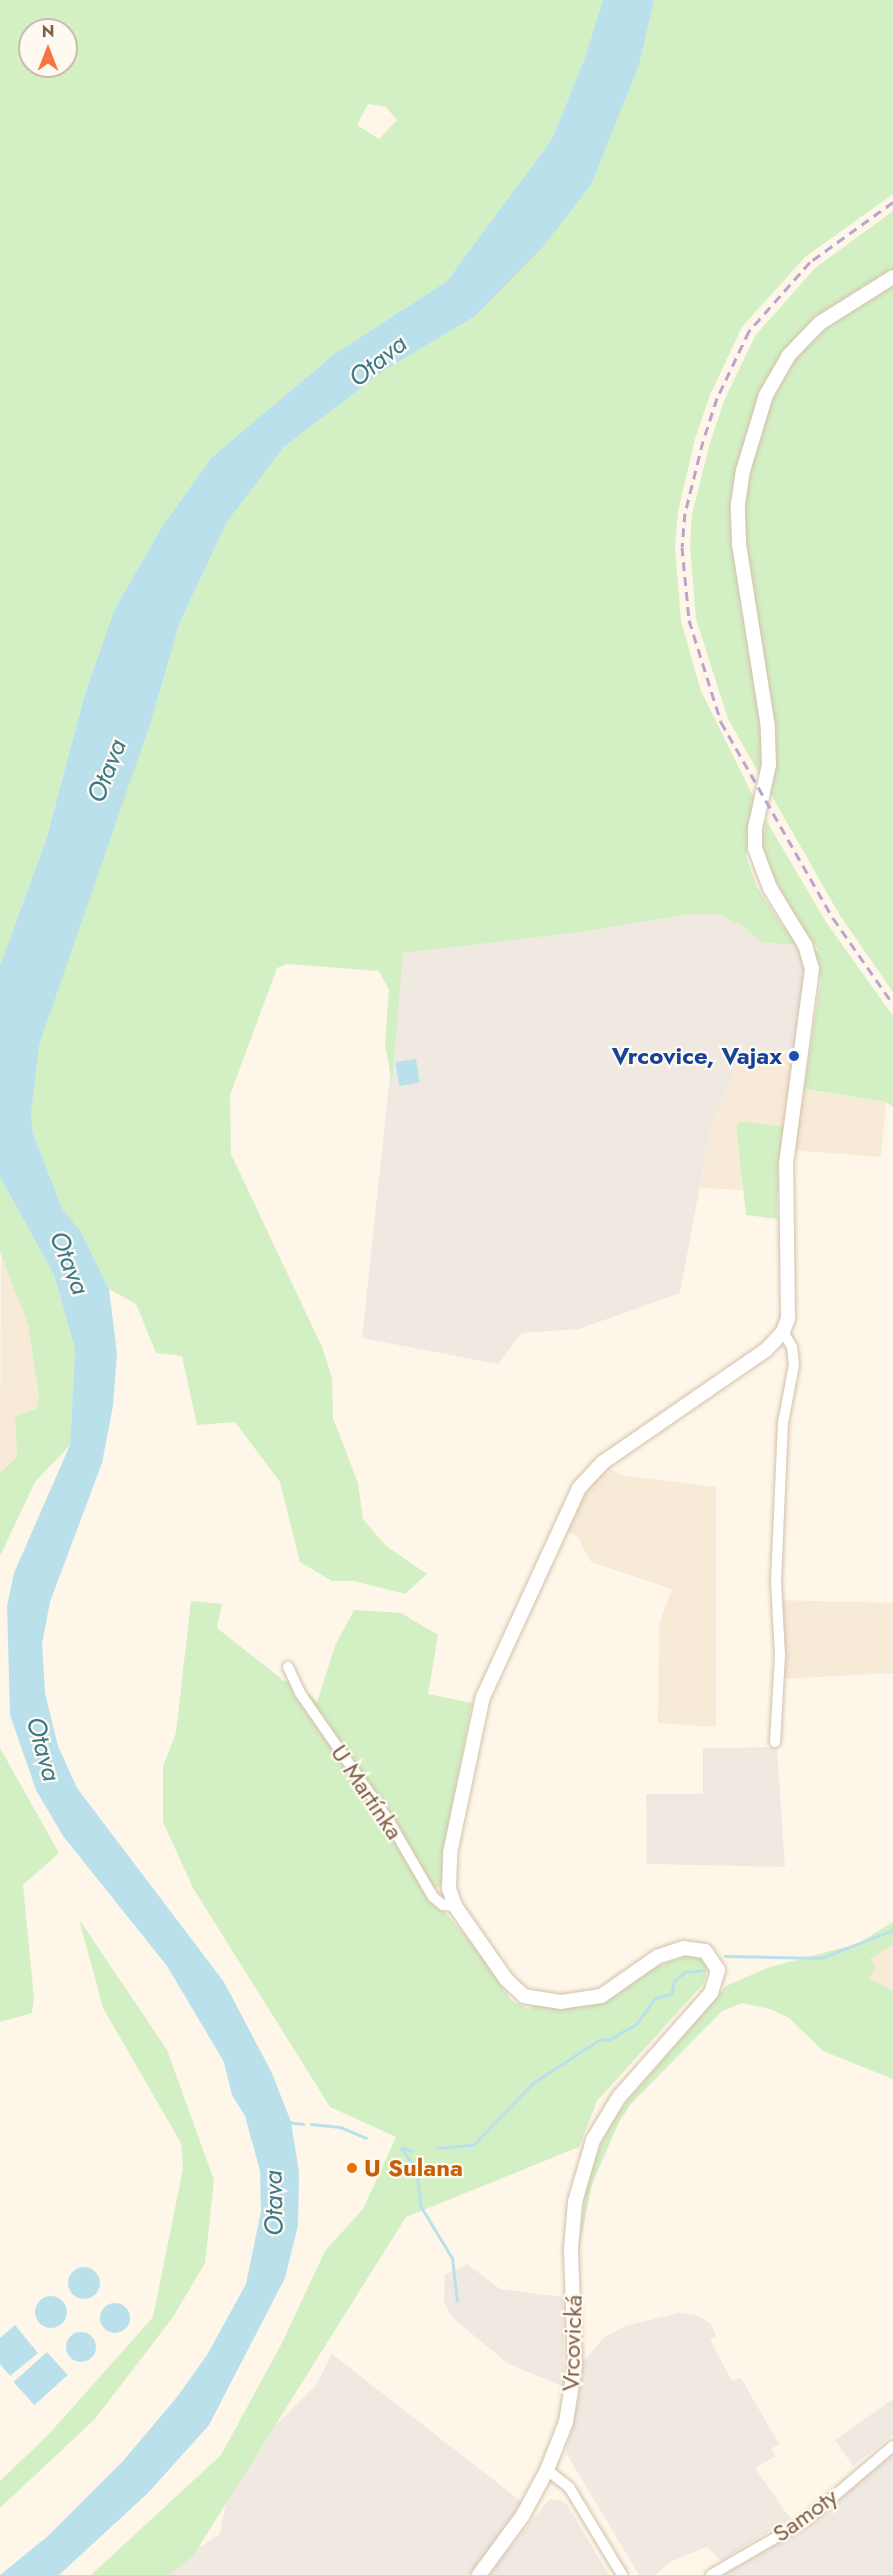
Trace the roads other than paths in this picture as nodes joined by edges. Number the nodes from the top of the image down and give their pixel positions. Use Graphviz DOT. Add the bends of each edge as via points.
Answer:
graph roads {
  1 [pos="893,277"];
  2 [pos="783,1332"];
  3 [pos="288,1667"];
  4 [pos="775,1742"];
  5 [pos="455,1905"];
  6 [pos="893,2446"];
  7 [pos="547,2470"];
  8 [pos="478,2575"];
  9 [pos="622,2575"];
  10 [pos="711,2575"];
  1 -- 2 [label="street" via="820,323 789,355 766,395 743,471 738,506 739,543 768,727 769,765 755,828 755,849 770,888 805,945 812,969 786,1164 790,1305"];
  2 -- 4 [label="street" via="792,1347 794,1365 783,1423 776,1582 780,1654"];
  2 -- 5 [label="street" via="766,1350 602,1463 579,1488 483,1697 450,1853 449,1889"];
  3 -- 5 [label="street, U Martínka" via="300,1693 389,1821 433,1897 443,1905"];
  5 -- 7 [label="street, Vrcovická" via="514,1989 541,2001 580,2001 601,1996 670,1951 696,1948 714,1961 717,1979 711,1993 619,2097 593,2140 575,2202 571,2249 576,2333 572,2391 566,2422"];
  6 -- 10 [label="street, Samoty" via="806,2520"];
  7 -- 8 [label="street, Vrcovická" via="523,2515"];
  7 -- 9 [label="street" via="569,2487"];
}
